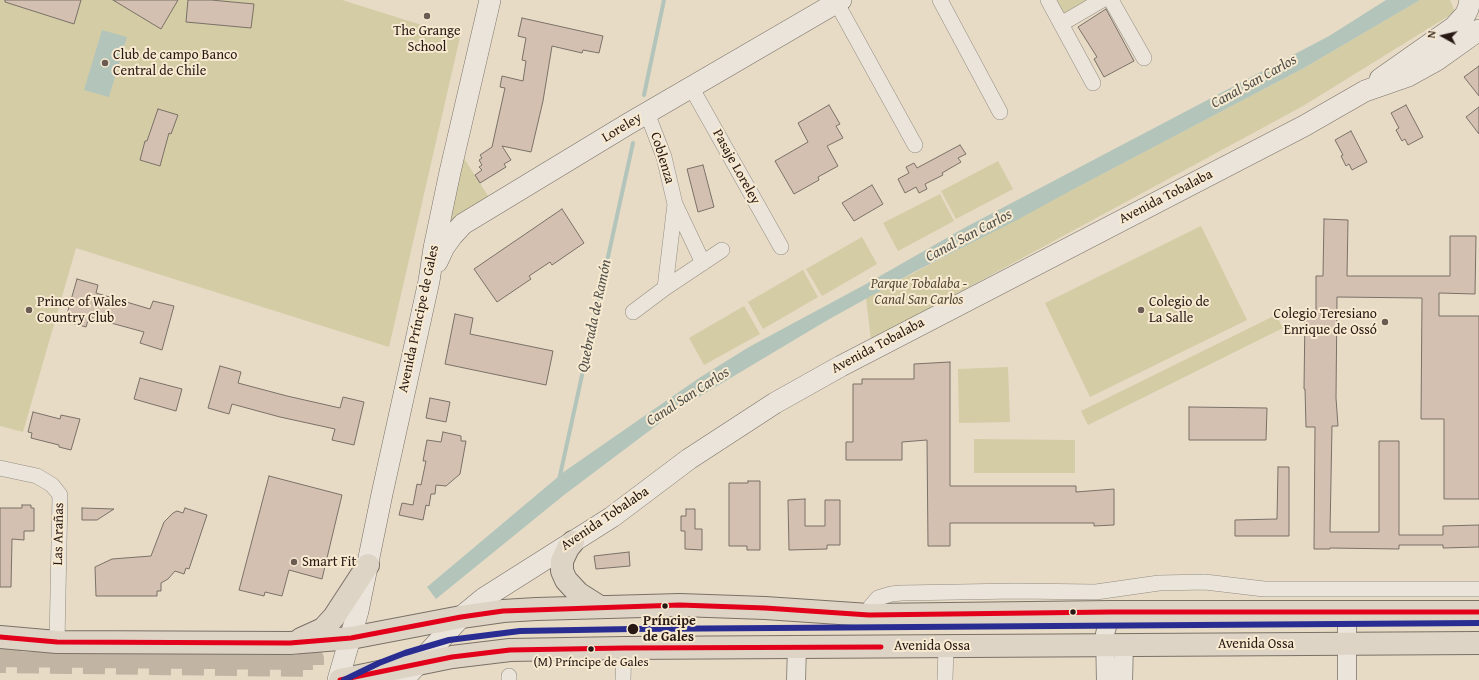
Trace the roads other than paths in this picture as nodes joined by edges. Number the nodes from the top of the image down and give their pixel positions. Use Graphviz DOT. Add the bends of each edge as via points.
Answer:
graph roads {
  1 [pos="490,0"];
  2 [pos="940,0"];
  3 [pos="1048,0"];
  4 [pos="1102,0"];
  5 [pos="1111,0"];
  6 [pos="1470,0"];
  7 [pos="837,1"];
  8 [pos="1060,24"];
  9 [pos="1479,30"];
  10 [pos="1144,58"];
  11 [pos="1093,84"];
  12 [pos="691,87"];
  13 [pos="1365,91"];
  14 [pos="1000,112"];
  15 [pos="640,117"];
  16 [pos="915,145"];
  17 [pos="675,204"];
  18 [pos="781,248"];
  19 [pos="722,250"];
  20 [pos="703,263"];
  21 [pos="430,281"];
  22 [pos="665,288"];
  23 [pos="633,312"];
  24 [pos="0,468"];
  25 [pos="572,542"];
  26 [pos="368,565"];
  27 [pos="1347,589"];
  28 [pos="1479,589"];
  29 [pos="600,607"];
  30 [pos="1111,612"];
  31 [pos="1347,612"];
  32 [pos="1479,612"];
  33 [pos="869,615"];
  34 [pos="461,617"];
  35 [pos="0,637"];
  36 [pos="351,638"];
  37 [pos="57,642"];
  38 [pos="290,643"];
  39 [pos="1347,643"];
  40 [pos="1479,643"];
  41 [pos="1114,645"];
  42 [pos="946,646"];
  43 [pos="797,647"];
  44 [pos="868,647"];
  45 [pos="624,648"];
  46 [pos="419,663"];
  47 [pos="339,680"];
  48 [pos="403,680"];
  49 [pos="624,680"];
  50 [pos="796,680"];
  51 [pos="945,680"];
  52 [pos="1106,680"];
  53 [pos="1123,680"];
  54 [pos="1347,680"];
  1 -- 21 [label="main road, Avenida Príncipe de Gales" via="434,248"];
  2 -- 14 [label="street"];
  3 -- 8 [label="street"];
  4 -- 8 [label="street"];
  5 -- 10 [label="street"];
  6 -- 13 [label="main road" via="1465,15 1454,27"];
  7 -- 12 [label="main road, Loreley"];
  7 -- 16 [label="street"];
  8 -- 11 [label="street"];
  9 -- 13 [label="main road, Avenida Tobalaba" via="1414,73"];
  12 -- 15 [label="main road, Loreley"];
  12 -- 18 [label="street, Pasaje Loreley"];
  13 -- 25 [label="main road, Avenida Tobalaba" via="1304,126 808,384 732,430"];
  15 -- 17 [label="street, Coblenza" via="664,157"];
  15 -- 21 [label="main road, Loreley" via="464,224 444,247"];
  17 -- 20 [label="street, Coblenza"];
  17 -- 22 [label="street, Coblenza"];
  19 -- 20 [label="street"];
  20 -- 22 [label="street"];
  21 -- 26 [label="main road, Avenida Príncipe de Gales"];
  22 -- 23 [label="street"];
  24 -- 37 [label="street, Las Arañas" via="36,476 52,485 60,495"];
  25 -- 29 [label="main road" via="562,561 562,571 566,580 578,593"];
  25 -- 34 [label="main road, Avenida Tobalaba" via="484,598"];
  26 -- 36 [label="main road, Avenida Príncipe de Gales"];
  26 -- 38 [label="main road" via="334,618 323,629 307,638"];
  27 -- 28 [label="street"];
  27 -- 31 [label="street"];
  27 -- 33 [label="street" via="1264,589 1205,582 1159,583 1096,592 901,593 878,598 871,606"];
  29 -- 33 [label="main road" via="722,606"];
  29 -- 34 [label="main road" via="511,611"];
  30 -- 31 [label="main road"];
  30 -- 33 [label="main road"];
  30 -- 41 [label="street" via="1105,634"];
  31 -- 32 [label="main road"];
  31 -- 39 [label="street"];
  33 -- 44 [label="main road"];
  34 -- 36 [label="main road"];
  34 -- 46 [label="main road, Avenida Tobalaba"];
  35 -- 37 [label="main road"];
  36 -- 38 [label="main road"];
  36 -- 47 [label="main road"];
  37 -- 38 [label="main road"];
  39 -- 40 [label="main road, Avenida Ossa"];
  39 -- 41 [label="main road, Avenida Ossa"];
  39 -- 54 [label="street"];
  41 -- 42 [label="main road, Avenida Ossa"];
  41 -- 52 [label="street"];
  41 -- 53 [label="street"];
  42 -- 44 [label="main road, Avenida Ossa"];
  42 -- 51 [label="street"];
  43 -- 44 [label="main road, Avenida Ossa"];
  43 -- 45 [label="main road, Avenida Ossa"];
  43 -- 50 [label="street"];
  45 -- 46 [label="main road, Avenida Ossa" via="510,650"];
  45 -- 49 [label="street"];
  46 -- 47 [label="main road, Avenida Ossa"];
  46 -- 48 [label="main road, Avenida Tobalaba"];
}
